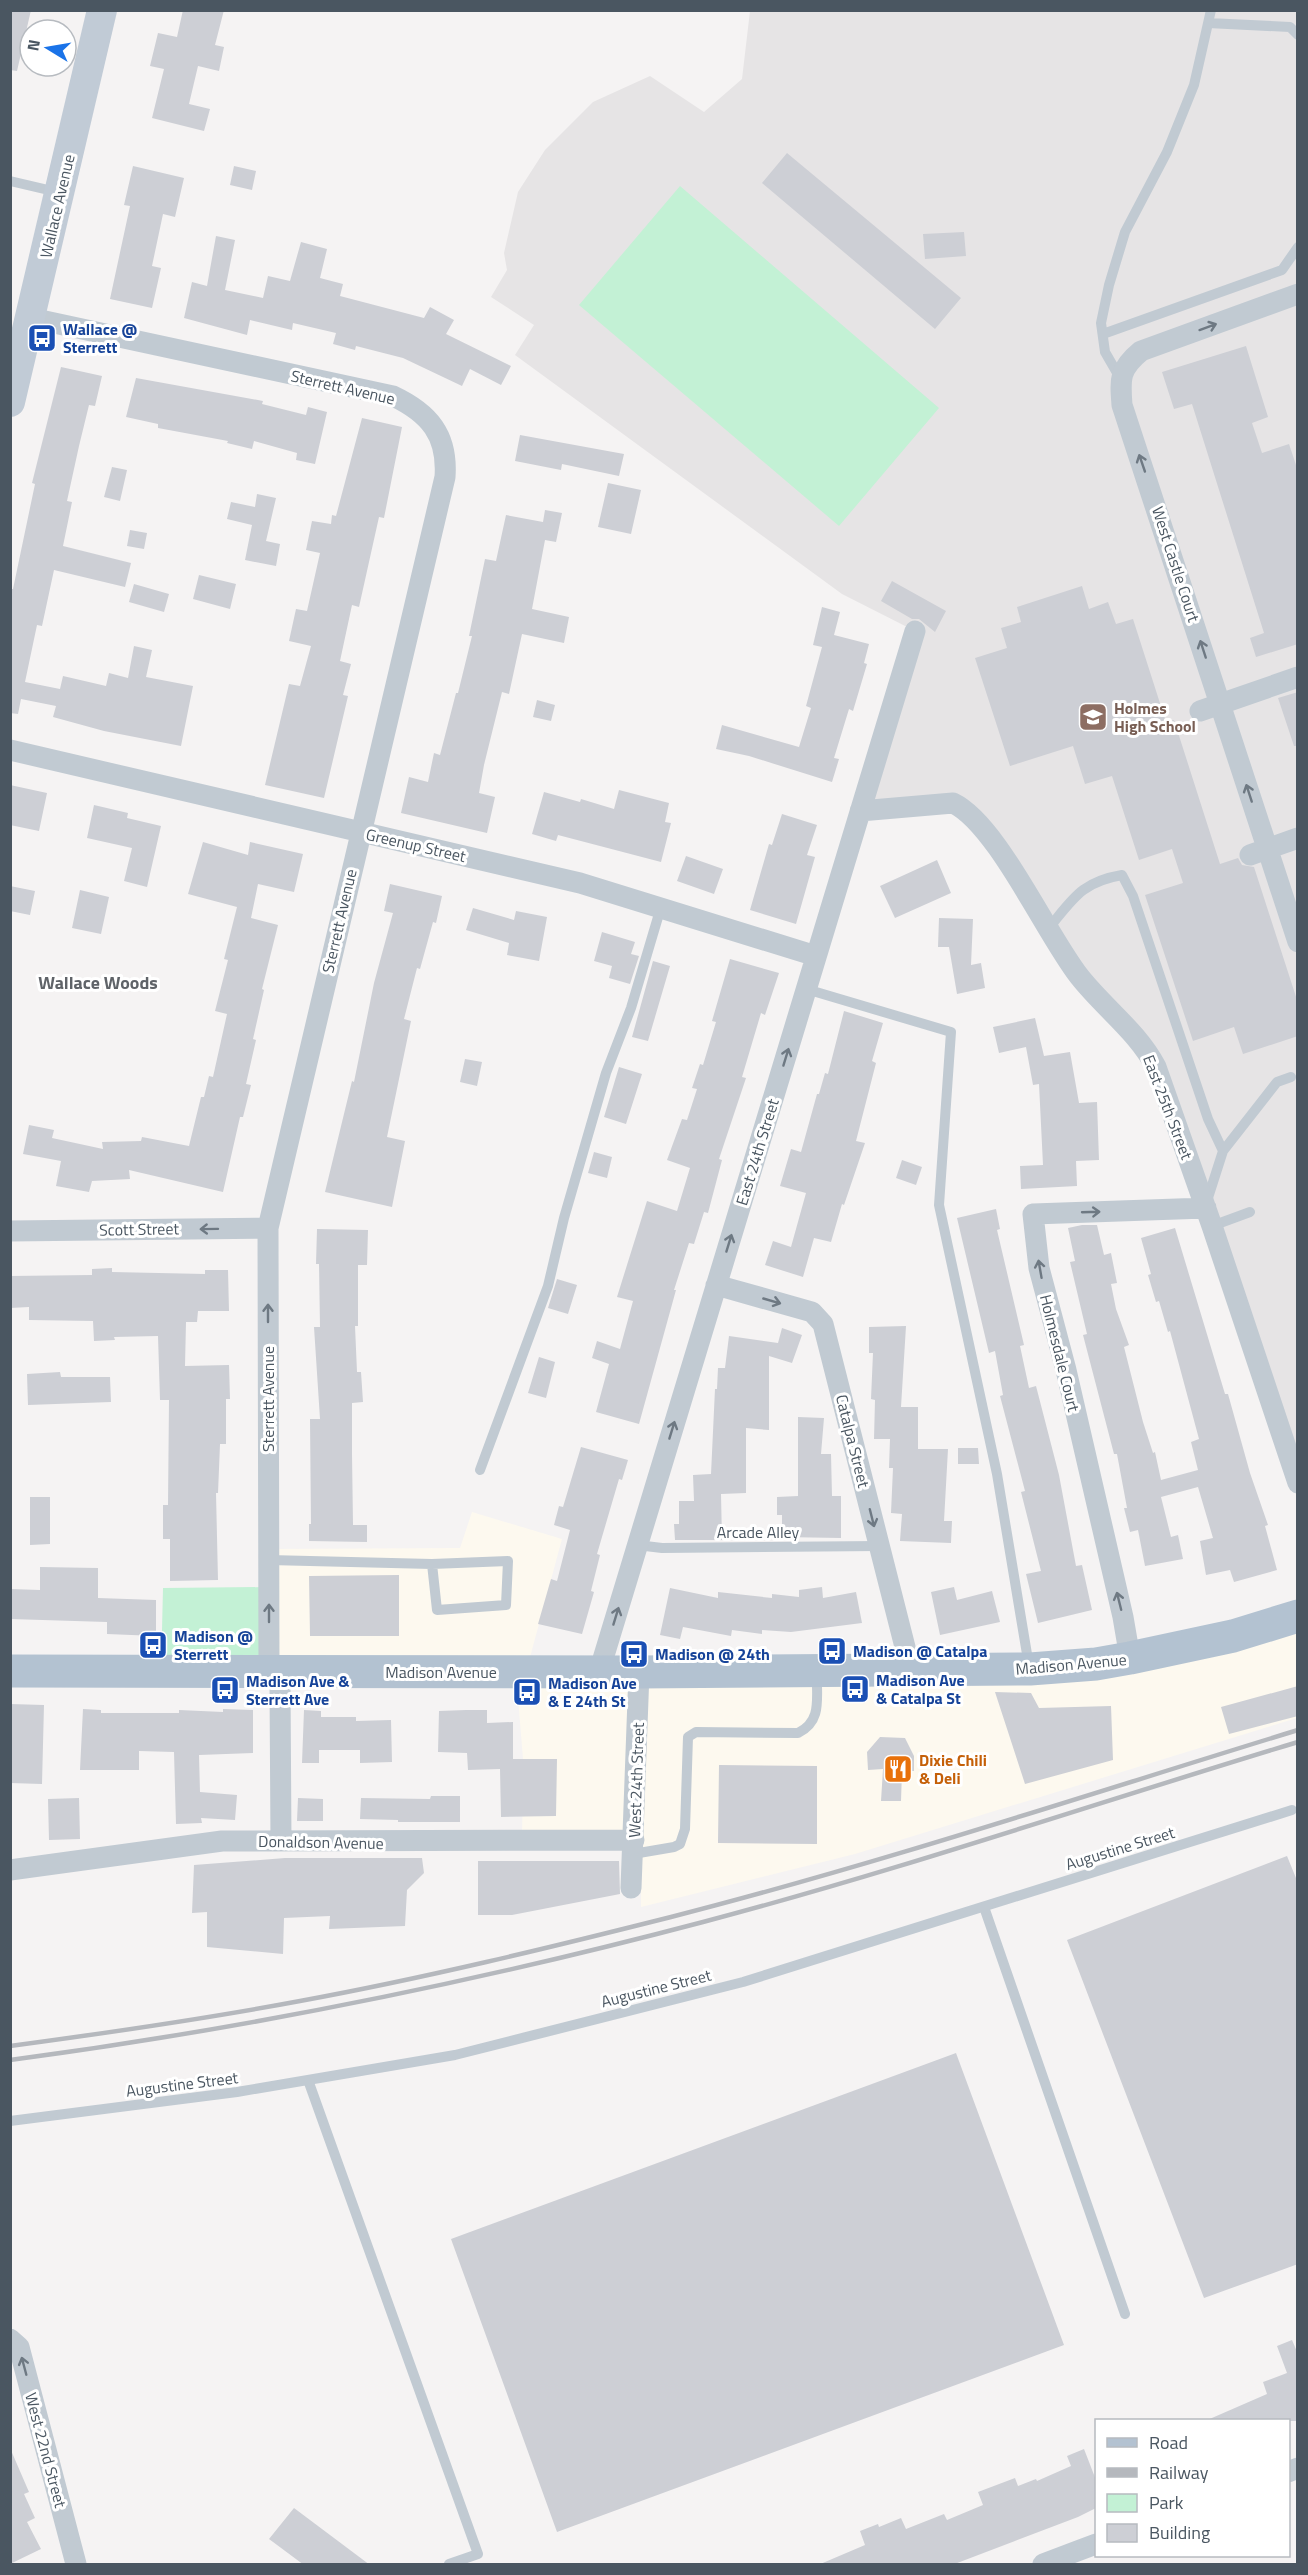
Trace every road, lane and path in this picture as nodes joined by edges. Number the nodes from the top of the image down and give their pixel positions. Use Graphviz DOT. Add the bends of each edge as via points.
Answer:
graph roads {
  1 [pos="102,10"];
  2 [pos="1211,10"];
  3 [pos="1208,22"];
  4 [pos="1298,35"];
  5 [pos="10,181"];
  6 [pos="60,193"];
  7 [pos="1298,247"];
  8 [pos="1298,294"];
  9 [pos="31,318"];
  10 [pos="1103,334"];
  11 [pos="1120,378"];
  12 [pos="10,402"];
  13 [pos="915,631"];
  14 [pos="1298,677"];
  15 [pos="1220,704"];
  16 [pos="1200,711"];
  17 [pos="10,750"];
  18 [pos="860,811"];
  19 [pos="360,832"];
  20 [pos="1298,838"];
  21 [pos="1258,851"];
  22 [pos="661,907"];
  23 [pos="1048,928"];
  24 [pos="1298,942"];
  25 [pos="816,956"];
  26 [pos="806,989"];
  27 [pos="1292,1077"];
  28 [pos="1223,1151"];
  29 [pos="1250,1212"];
  30 [pos="1209,1217"];
  31 [pos="268,1228"];
  32 [pos="10,1231"];
  33 [pos="716,1285"];
  34 [pos="480,1470"];
  35 [pos="1298,1484"];
  36 [pos="637,1545"];
  37 [pos="879,1546"];
  38 [pos="269,1560"];
  39 [pos="432,1564"];
  40 [pos="1298,1616"];
  41 [pos="1130,1658"];
  42 [pos="1030,1669"];
  43 [pos="10,1671"];
  44 [pos="269,1672"];
  45 [pos="599,1672"];
  46 [pos="639,1672"];
  47 [pos="817,1672"];
  48 [pos="904,1672"];
  49 [pos="1292,1810"];
  50 [pos="281,1840"];
  51 [pos="633,1847"];
  52 [pos="10,1870"];
  53 [pos="631,1888"];
  54 [pos="984,1907"];
  55 [pos="308,2080"];
  56 [pos="10,2121"];
  57 [pos="1125,2314"];
  58 [pos="10,2339"];
  59 [pos="1095,2544"];
  60 [pos="76,2565"];
  61 [pos="449,2565"];
  62 [pos="1043,2565"];
  1 -- 6 [label="street, Wallace Avenue"];
  2 -- 3 [label="lane"];
  3 -- 4 [label="lane" via="1290,27"];
  3 -- 10 [label="lane" via="1194,85 1167,152 1125,232 1109,285 1101,323"];
  5 -- 6 [label="lane"];
  6 -- 9 [label="street, Wallace Avenue"];
  7 -- 10 [label="lane" via="1282,270"];
  11 -- 8 [label="street, one-way" via="1128,362 1141,351"];
  9 -- 12 [label="street, Wallace Avenue"];
  9 -- 19 [label="street, Sterrett Avenue" via="393,396 423,413 435,428 444,449 445,477"];
  10 -- 11 [label="lane" via="1105,352"];
  15 -- 11 [label="street, West Castle Court, one-way" via="1122,405"];
  13 -- 18 [label="street, East 24th Street"];
  14 -- 15 [label="street"];
  15 -- 16 [label="street"];
  21 -- 15 [label="street, West Castle Court, one-way"];
  17 -- 19 [label="street, Greenup Street"];
  18 -- 23 [label="street, East 25th Street" via="953,803 964,808 989,836"];
  18 -- 25 [label="street, East 24th Street"];
  19 -- 22 [label="street, Greenup Street" via="580,883"];
  19 -- 31 [label="street, Sterrett Avenue"];
  20 -- 21 [label="street"];
  21 -- 24 [label="street, West Castle Court"];
  22 -- 25 [label="street, Greenup Street"];
  22 -- 34 [label="lane" via="631,1008 606,1072 548,1286"];
  23 -- 28 [label="lane" via="1082,888 1102,878 1122,875 1133,896 1208,1119"];
  23 -- 30 [label="street, East 25th Street" via="1079,976 1147,1050"];
  25 -- 26 [label="street, East 24th Street"];
  33 -- 26 [label="street, East 24th Street, one-way"];
  26 -- 42 [label="lane" via="951,1032 939,1205 997,1474"];
  27 -- 28 [label="lane" via="1277,1082"];
  28 -- 30 [label="lane"];
  29 -- 30 [label="lane"];
  30 -- 35 [label="street, East 25th Street"];
  41 -- 30 [label="street, Holmesdale Court, one-way" via="1124,1617 1039,1268 1033,1214"];
  31 -- 32 [label="street, Scott Street, one-way"];
  38 -- 31 [label="street, Sterrett Avenue, one-way"];
  36 -- 33 [label="street, East 24th Street, one-way"];
  33 -- 37 [label="street, Catalpa Street, one-way" via="812,1312 823,1324"];
  36 -- 37 [label="lane, Arcade Alley"];
  45 -- 36 [label="street, East 24th Street, one-way"];
  37 -- 48 [label="street, Catalpa Street" via="905,1647"];
  38 -- 39 [label="lane"];
  44 -- 38 [label="street, Sterrett Avenue, one-way"];
  39 -- 39 [label="lane" via="508,1561 506,1605 437,1610"];
  40 -- 41 [label="main road, Madison Avenue" via="1233,1636"];
  41 -- 42 [label="main road, Madison Avenue"];
  42 -- 48 [label="main road, Madison Avenue"];
  43 -- 44 [label="main road, Madison Avenue"];
  44 -- 45 [label="main road, Madison Avenue"];
  44 -- 50 [label="street, Sterrett Avenue" via="280,1686"];
  45 -- 46 [label="main road, Madison Avenue"];
  46 -- 47 [label="main road, Madison Avenue"];
  46 -- 51 [label="street, West 24th Street"];
  47 -- 48 [label="main road, Madison Avenue"];
  47 -- 51 [label="lane" via="816,1716 809,1728 798,1733 696,1732 688,1737 682,1839 674,1847"];
  49 -- 54 [label="lane, Augustine Street"];
  50 -- 51 [label="street, Donaldson Avenue"];
  50 -- 52 [label="street, Donaldson Avenue" via="222,1841"];
  51 -- 53 [label="street, West 24th Street"];
  54 -- 55 [label="lane, Augustine Street" via="743,1982 455,2055"];
  54 -- 57 [label="lane"];
  55 -- 56 [label="lane, Augustine Street"];
  55 -- 61 [label="lane" via="478,2554"];
  60 -- 58 [label="street, West 22nd Street, one-way" via="19,2347"];
  59 -- 62 [label="street"];
}
